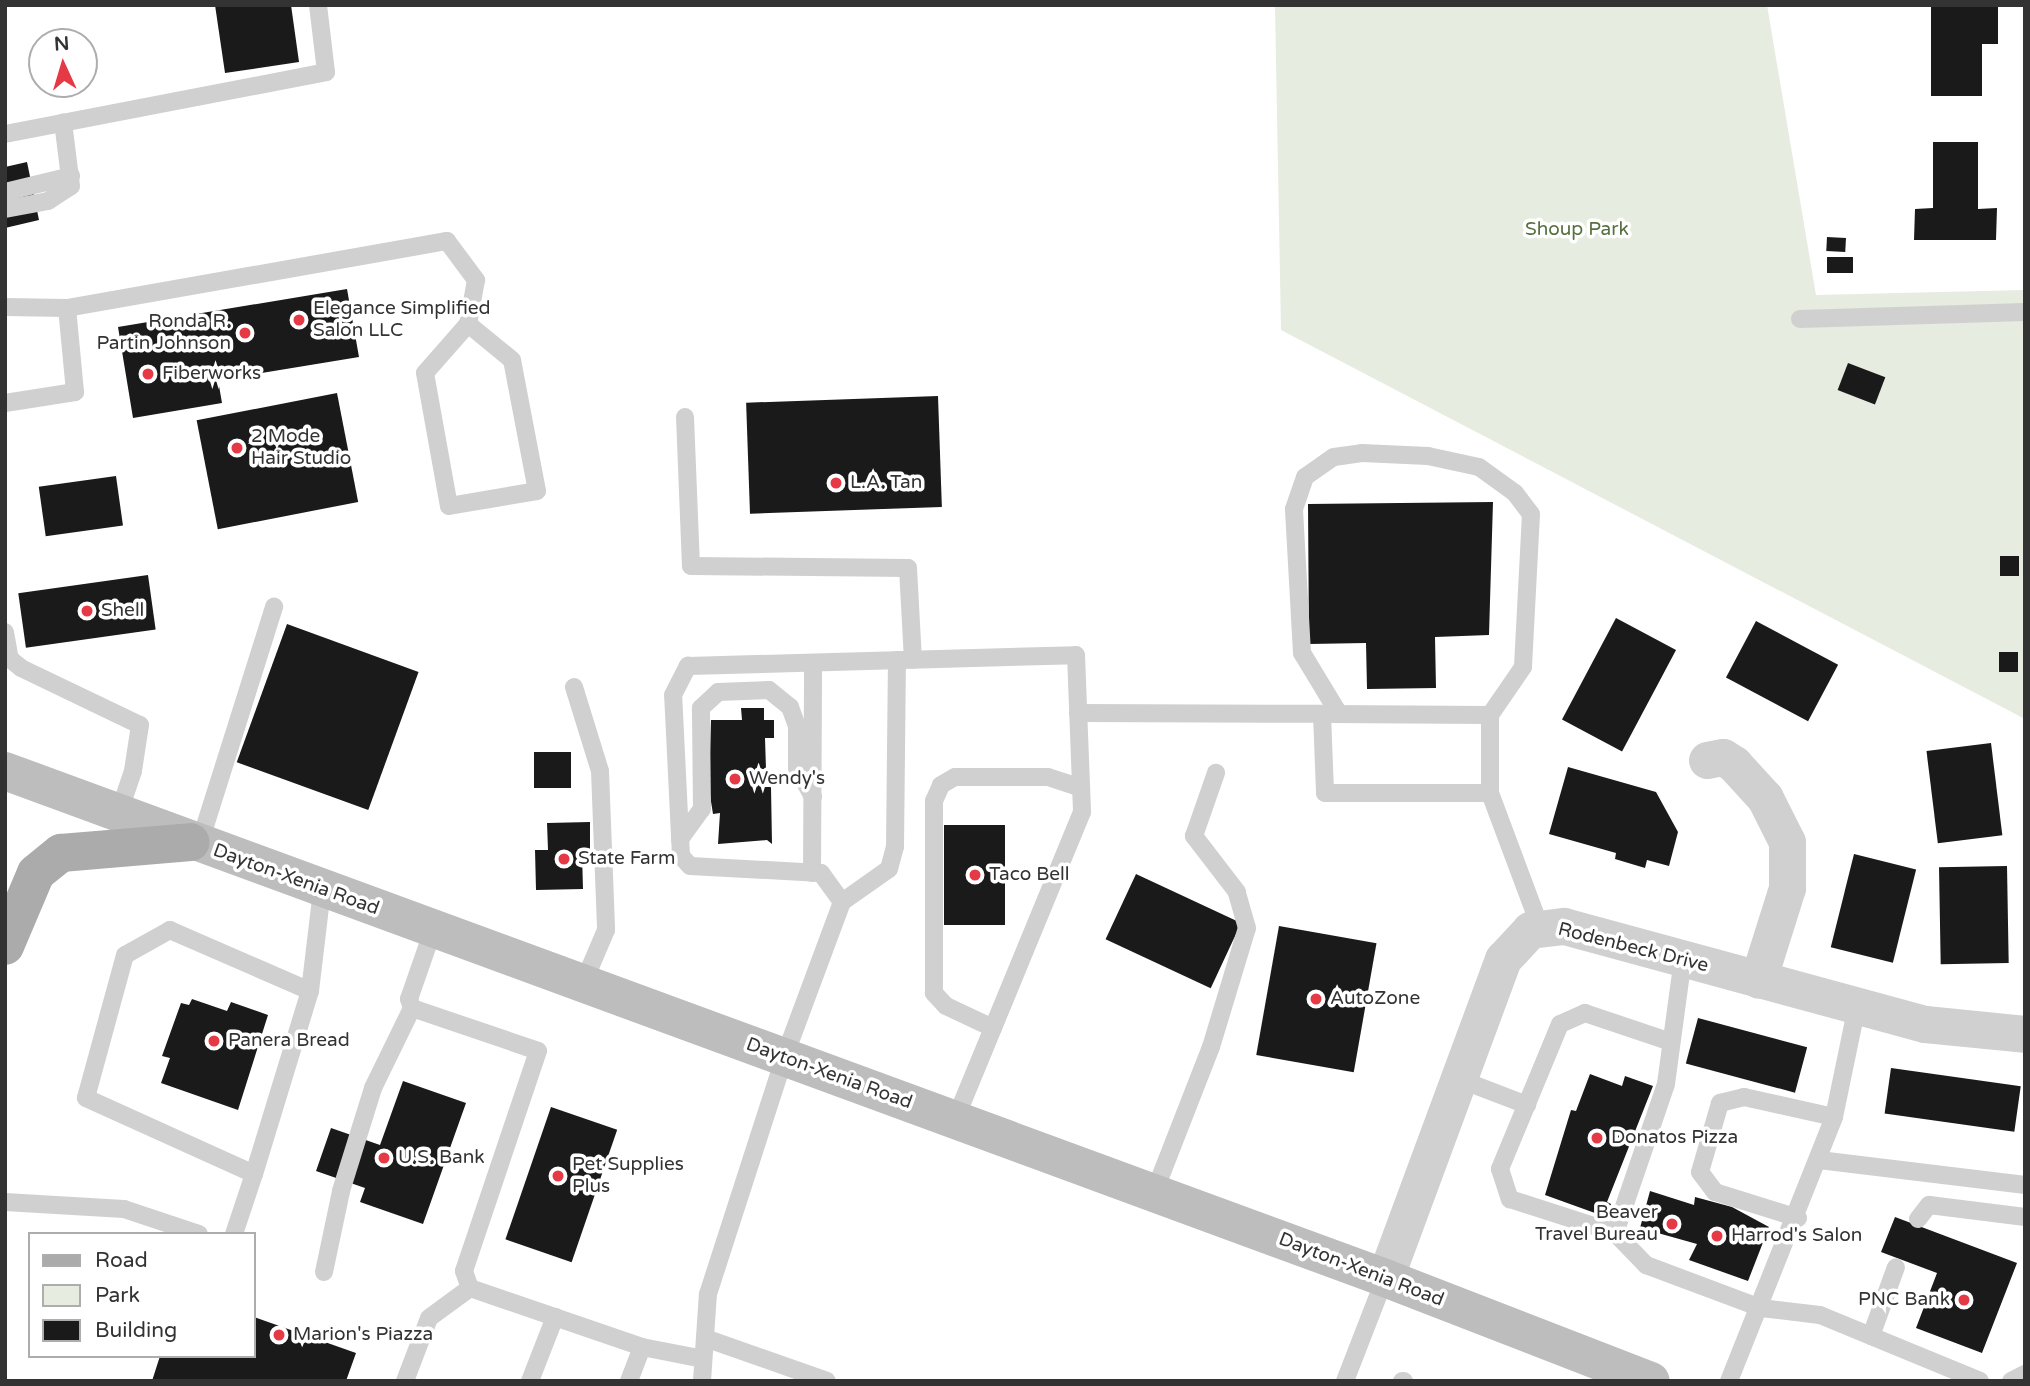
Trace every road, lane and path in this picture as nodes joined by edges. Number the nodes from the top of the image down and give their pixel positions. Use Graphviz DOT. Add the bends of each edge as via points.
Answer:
graph roads {
  1 [pos="317,5"];
  2 [pos="63,122"];
  3 [pos="5,134"];
  4 [pos="71,176"];
  5 [pos="5,192"];
  6 [pos="5,209"];
  7 [pos="5,307"];
  8 [pos="67,308"];
  9 [pos="2025,312"];
  10 [pos="1800,319"];
  11 [pos="468,324"];
  12 [pos="5,403"];
  13 [pos="685,416"];
  14 [pos="274,607"];
  15 [pos="5,632"];
  16 [pos="905,660"];
  17 [pos="813,663"];
  18 [pos="574,688"];
  19 [pos="1078,713"];
  20 [pos="1330,714"];
  21 [pos="1490,715"];
  22 [pos="1707,760"];
  23 [pos="5,771"];
  24 [pos="1216,773"];
  25 [pos="1081,788"];
  26 [pos="1490,793"];
  27 [pos="813,797"];
  28 [pos="111,831"];
  29 [pos="680,839"];
  30 [pos="195,843"];
  31 [pos="817,873"];
  32 [pos="322,890"];
  33 [pos="842,902"];
  34 [pos="1540,927"];
  35 [pos="433,930"];
  36 [pos="5,946"];
  37 [pos="1682,959"];
  38 [pos="1758,980"];
  39 [pos="583,985"];
  40 [pos="310,991"];
  41 [pos="1857,1006"];
  42 [pos="411,1008"];
  43 [pos="993,1028"];
  44 [pos="2025,1034"];
  45 [pos="1671,1042"];
  46 [pos="784,1058"];
  47 [pos="1459,1079"];
  48 [pos="1527,1105"];
  49 [pos="1834,1117"];
  50 [pos="955,1120"];
  51 [pos="1819,1160"];
  52 [pos="254,1174"];
  53 [pos="2025,1185"];
  54 [pos="1154,1193"];
  55 [pos="5,1202"];
  56 [pos="2025,1217"];
  57 [pos="1798,1218"];
  58 [pos="1918,1219"];
  59 [pos="193,1232"];
  60 [pos="235,1232"];
  61 [pos="1615,1233"];
  62 [pos="1896,1267"];
  63 [pos="324,1272"];
  64 [pos="1385,1278"];
  65 [pos="470,1289"];
  66 [pos="1761,1308"];
  67 [pos="555,1317"];
  68 [pos="1871,1336"];
  69 [pos="705,1338"];
  70 [pos="642,1347"];
  71 [pos="703,1359"];
  72 [pos="2025,1374"];
  73 [pos="405,1381"];
  74 [pos="530,1381"];
  75 [pos="629,1381"];
  76 [pos="702,1381"];
  77 [pos="827,1381"];
  78 [pos="1345,1381"];
  79 [pos="1651,1381"];
  80 [pos="1729,1381"];
  81 [pos="1980,1381"];
  82 [pos="2011,1381"];
  1 -- 2 [label="lane" via="326,72"];
  2 -- 3 [label="lane"];
  2 -- 4 [label="lane"];
  4 -- 5 [label="lane"];
  4 -- 6 [label="lane" via="71,186 48,201"];
  7 -- 8 [label="lane"];
  8 -- 11 [label="lane" via="447,241 476,280"];
  8 -- 12 [label="lane" via="75,392"];
  9 -- 10 [label="lane"];
  11 -- 11 [label="lane" via="512,360 537,491 449,506 425,373"];
  13 -- 16 [label="lane" via="691,566 908,568"];
  14 -- 30 [label="lane"];
  15 -- 28 [label="lane" via="10,659 21,668 140,725 133,771"];
  16 -- 17 [label="lane"];
  16 -- 19 [label="lane" via="1076,655"];
  16 -- 33 [label="lane" via="895,847 889,869"];
  17 -- 27 [label="lane"];
  17 -- 29 [label="lane" via="688,666 673,695"];
  18 -- 39 [label="lane" via="600,771 606,930"];
  19 -- 20 [label="lane"];
  19 -- 25 [label="lane"];
  20 -- 21 [label="lane"];
  20 -- 21 [label="lane" via="1302,653 1294,509 1305,477 1334,457 1362,453 1428,456 1479,467 1516,493 1531,514 1523,667"];
  20 -- 26 [label="lane" via="1325,793"];
  21 -- 26 [label="lane"];
  22 -- 38 [label="street" via="1724,757 1734,764 1765,798 1787,842 1787,888"];
  23 -- 28 [label="main road"];
  24 -- 54 [label="lane" via="1194,836 1237,892 1247,928 1212,1047"];
  25 -- 43 [label="lane" via="1082,812"];
  25 -- 43 [label="lane" via="1048,777 955,777 942,785 934,800 934,993 946,1006"];
  26 -- 34 [label="lane"];
  27 -- 29 [label="lane" via="797,768 797,726 790,707 769,690 718,692 701,708 702,809"];
  27 -- 31 [label="lane"];
  28 -- 30 [label="main road"];
  28 -- 36 [label="main road" via="61,853 36,873"];
  29 -- 31 [label="lane" via="681,856 690,866"];
  30 -- 32 [label="main road, Dayton-Xenia Road"];
  31 -- 33 [label="lane"];
  32 -- 35 [label="main road, Dayton-Xenia Road"];
  32 -- 40 [label="lane"];
  33 -- 46 [label="lane"];
  34 -- 37 [label="street, Rodenbeck Drive" via="1564,926"];
  34 -- 47 [label="street, Rodenbeck Drive" via="1520,937 1503,959"];
  35 -- 39 [label="main road, Dayton-Xenia Road"];
  35 -- 42 [label="lane" via="409,999"];
  37 -- 38 [label="street, Rodenbeck Drive"];
  37 -- 45 [label="lane"];
  38 -- 41 [label="street, Rodenbeck Drive"];
  39 -- 46 [label="main road, Dayton-Xenia Road"];
  40 -- 52 [label="lane"];
  40 -- 52 [label="lane" via="170,930 125,955 86,1098"];
  41 -- 44 [label="street, Rodenbeck Drive" via="1925,1024"];
  41 -- 49 [label="lane"];
  42 -- 63 [label="lane" via="373,1088 341,1191"];
  42 -- 65 [label="lane" via="538,1051 464,1271"];
  43 -- 50 [label="lane"];
  45 -- 48 [label="lane" via="1586,1013 1573,1018 1560,1024"];
  45 -- 61 [label="lane" via="1666,1084"];
  46 -- 50 [label="main road, Dayton-Xenia Road"];
  46 -- 69 [label="lane" via="708,1294"];
  47 -- 48 [label="lane"];
  47 -- 64 [label="street, Rodenbeck Drive"];
  48 -- 61 [label="lane" via="1500,1169 1510,1199"];
  49 -- 51 [label="lane"];
  49 -- 57 [label="lane" via="1744,1097 1720,1103 1700,1171 1715,1192"];
  50 -- 54 [label="main road, Dayton-Xenia Road"];
  51 -- 53 [label="lane"];
  51 -- 57 [label="lane"];
  52 -- 60 [label="lane"];
  54 -- 64 [label="main road, Dayton-Xenia Road"];
  55 -- 59 [label="lane" via="124,1209"];
  56 -- 58 [label="lane" via="1929,1205"];
  57 -- 66 [label="lane"];
  61 -- 66 [label="lane" via="1646,1265"];
  62 -- 68 [label="lane"];
  64 -- 78 [label="lane"];
  64 -- 79 [label="main road, Dayton-Xenia Road"];
  65 -- 67 [label="lane"];
  65 -- 73 [label="lane" via="429,1318"];
  66 -- 68 [label="lane" via="1819,1315"];
  66 -- 80 [label="lane"];
  67 -- 70 [label="lane"];
  67 -- 74 [label="lane"];
  68 -- 81 [label="lane"];
  69 -- 71 [label="lane"];
  69 -- 77 [label="lane"];
  70 -- 71 [label="lane"];
  70 -- 75 [label="lane"];
  71 -- 76 [label="lane"];
  72 -- 82 [label="lane"];
}
